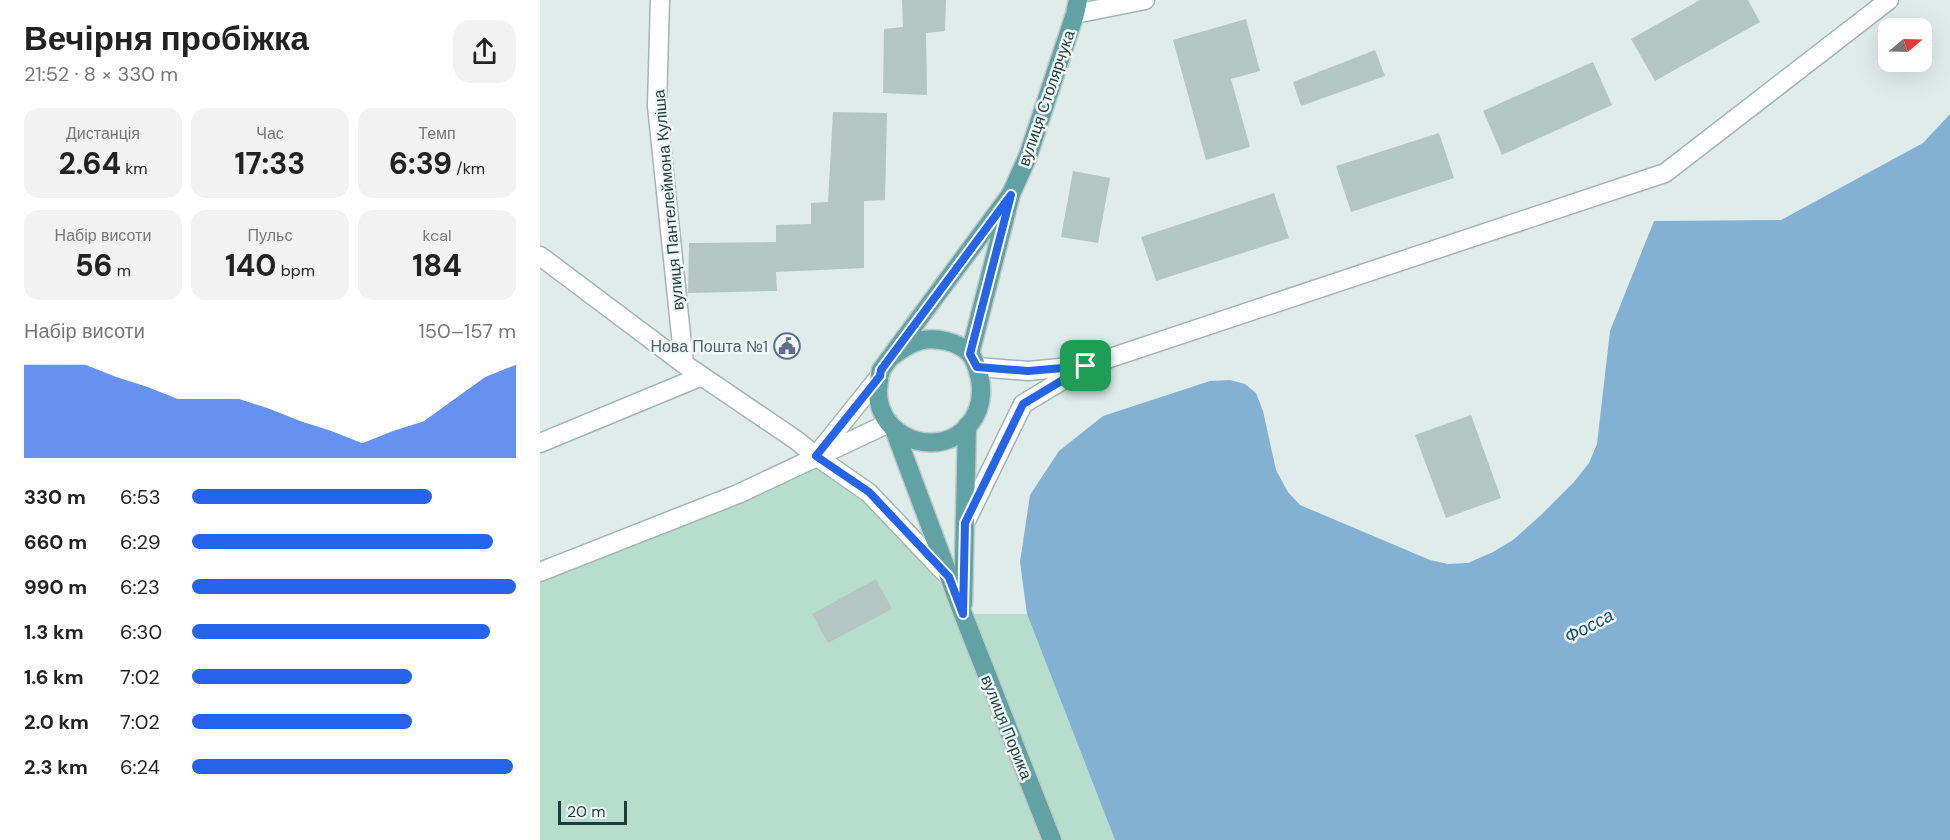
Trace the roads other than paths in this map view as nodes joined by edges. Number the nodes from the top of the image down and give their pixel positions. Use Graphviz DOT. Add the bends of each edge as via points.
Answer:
graph roads {
  1 [pos="660,0"];
  2 [pos="1145,0"];
  3 [pos="1889,0"];
  4 [pos="1076,7"];
  5 [pos="1011,195"];
  6 [pos="540,256"];
  7 [pos="974,361"];
  8 [pos="684,364"];
  9 [pos="1086,366"];
  10 [pos="884,368"];
  11 [pos="702,376"];
  12 [pos="891,426"];
  13 [pos="967,426"];
  14 [pos="540,443"];
  15 [pos="816,456"];
  16 [pos="965,523"];
  17 [pos="540,572"];
  18 [pos="949,577"];
  19 [pos="963,614"];
  20 [pos="1052,840"];
  1 -- 8 [label="street, вулиця Пантелеймона Куліша" via="657,106"];
  2 -- 4 [label="street"];
  3 -- 9 [label="street" via="1665,173"];
  4 -- 5 [label="main road, вулиця Столярчука" via="1028,156"];
  5 -- 7 [label="main road"];
  5 -- 10 [label="main road"];
  6 -- 8 [label="street"];
  7 -- 9 [label="street" via="1028,371"];
  7 -- 10 [label="main road" via="955,344 920,340"];
  7 -- 13 [label="main road" via="982,394"];
  8 -- 11 [label="street"];
  9 -- 16 [label="street" via="1023,404"];
  10 -- 12 [label="main road" via="879,402"];
  10 -- 15 [label="street"];
  11 -- 14 [label="street"];
  11 -- 15 [label="street"];
  12 -- 13 [label="main road" via="898,434 934,443 951,440"];
  12 -- 15 [label="street"];
  12 -- 18 [label="main road, вулиця Порика"];
  13 -- 16 [label="main road, вулиця Порика"];
  15 -- 17 [label="street" via="738,494"];
  15 -- 18 [label="street" via="869,492"];
  16 -- 19 [label="main road, вулиця Порика"];
  18 -- 19 [label="main road, вулиця Порика"];
  19 -- 20 [label="main road, вулиця Порика"];
}
